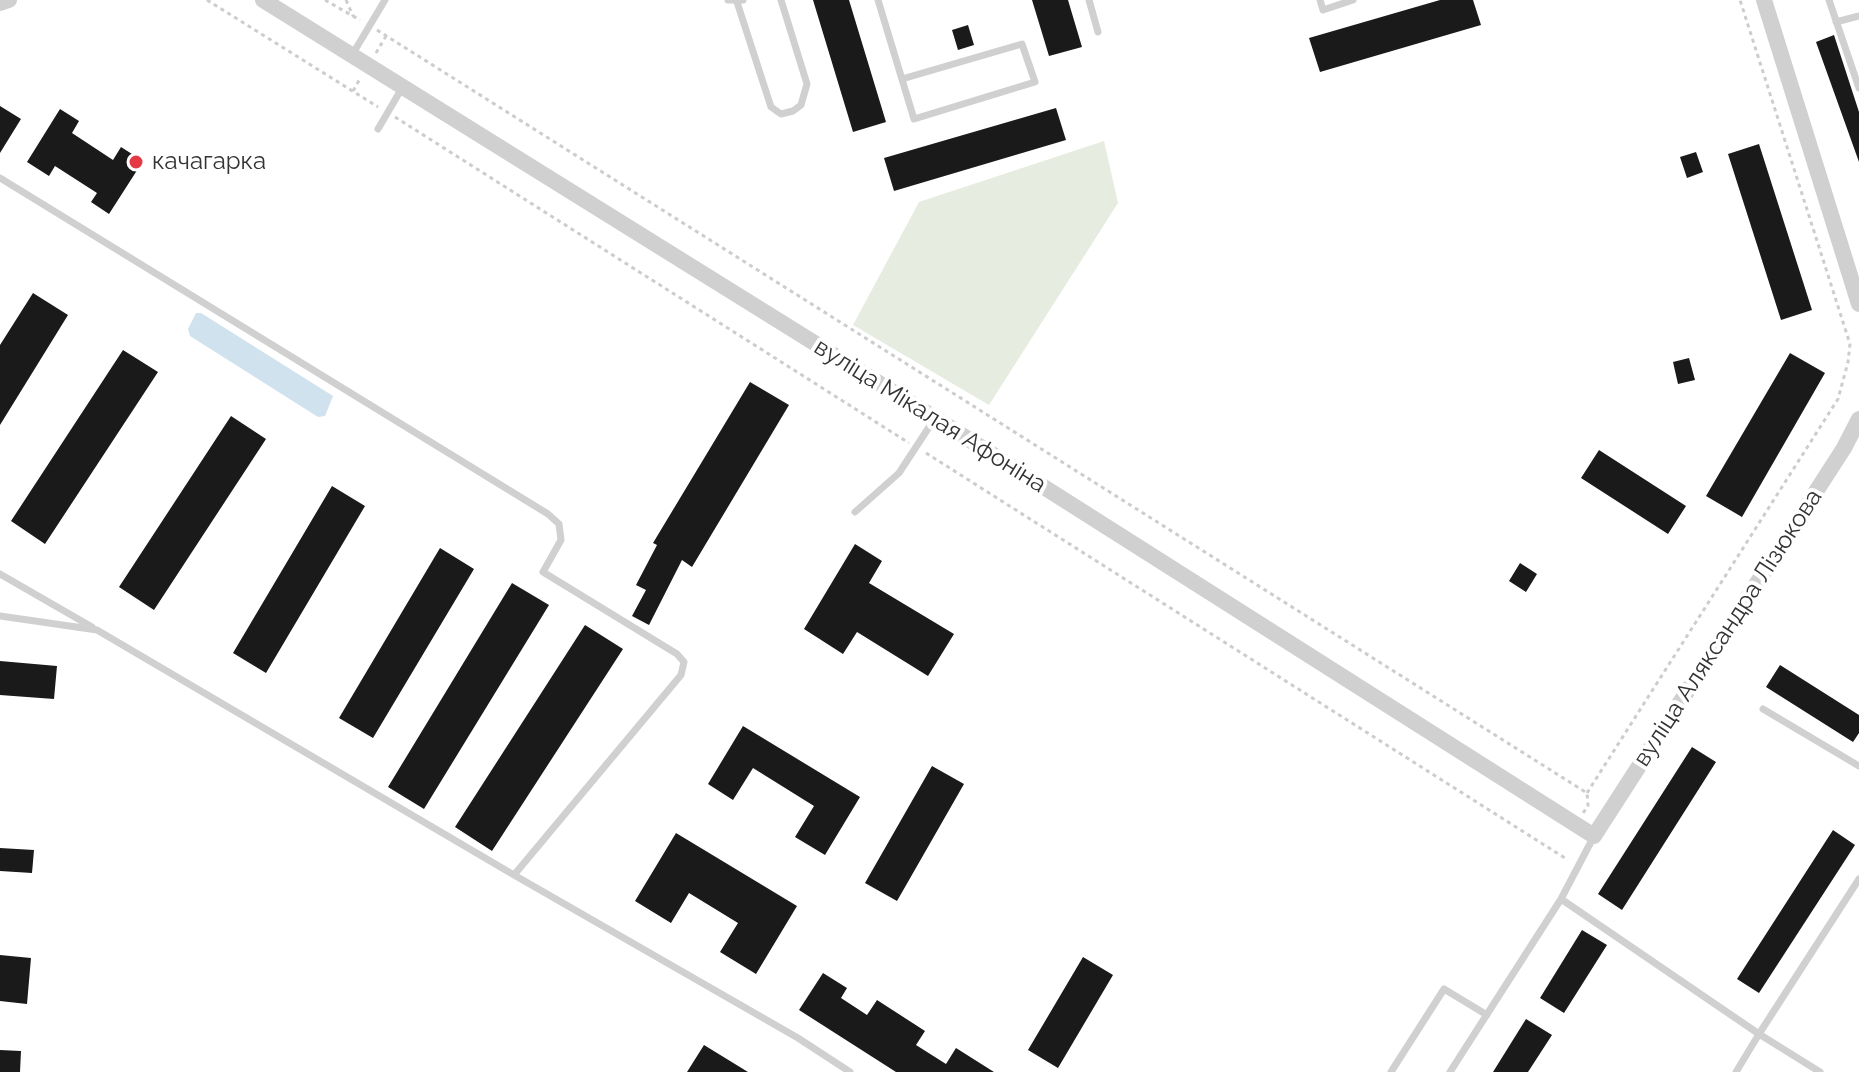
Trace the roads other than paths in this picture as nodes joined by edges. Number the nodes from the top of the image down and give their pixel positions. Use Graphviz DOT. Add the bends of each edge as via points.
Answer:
graph roads {
  1 [pos="9,0"];
  2 [pos="263,0"];
  3 [pos="385,0"];
  4 [pos="728,0"];
  5 [pos="781,0"];
  6 [pos="878,0"];
  7 [pos="1089,0"];
  8 [pos="1320,0"];
  9 [pos="1353,0"];
  10 [pos="1764,0"];
  11 [pos="1829,0"];
  12 [pos="740,1"];
  13 [pos="0,3"];
  14 [pos="1859,16"];
  15 [pos="1836,22"];
  16 [pos="1098,32"];
  17 [pos="352,55"];
  18 [pos="902,79"];
  19 [pos="403,86"];
  20 [pos="1859,88"];
  21 [pos="378,129"];
  22 [pos="0,178"];
  23 [pos="1859,304"];
  24 [pos="935,418"];
  25 [pos="1859,419"];
  26 [pos="855,512"];
  27 [pos="0,574"];
  28 [pos="0,616"];
  29 [pos="97,630"];
  30 [pos="1763,709"];
  31 [pos="1859,766"];
  32 [pos="1594,836"];
  33 [pos="514,875"];
  34 [pos="1859,879"];
  35 [pos="1561,899"];
  36 [pos="1487,1015"];
  37 [pos="1759,1034"];
  38 [pos="850,1072"];
  39 [pos="1391,1072"];
  40 [pos="1450,1072"];
  41 [pos="1736,1072"];
  42 [pos="1820,1072"];
  1 -- 13 [label="street"];
  2 -- 17 [label="street, вуліца Мікалая Афоніна"];
  3 -- 17 [label="lane"];
  4 -- 12 [label="lane"];
  5 -- 12 [label="lane" via="807,84 801,105 781,114 771,107"];
  6 -- 18 [label="lane"];
  7 -- 16 [label="lane"];
  8 -- 9 [label="lane" via="1323,10"];
  10 -- 23 [label="street"];
  11 -- 15 [label="lane"];
  14 -- 15 [label="lane"];
  15 -- 20 [label="lane"];
  17 -- 19 [label="street, вуліца Мікалая Афоніна"];
  18 -- 18 [label="lane" via="914,119 1035,82 1022,44"];
  19 -- 21 [label="lane"];
  19 -- 24 [label="street, вуліца Мікалая Афоніна"];
  22 -- 33 [label="lane" via="548,514 559,524 561,540 543,572 684,662 681,675"];
  24 -- 26 [label="lane" via="899,473"];
  24 -- 32 [label="street, вуліца Мікалая Афоніна"];
  25 -- 32 [label="street, вуліца Аляксандра Лізюкова"];
  27 -- 29 [label="lane"];
  28 -- 29 [label="lane"];
  29 -- 33 [label="lane"];
  30 -- 31 [label="lane"];
  32 -- 35 [label="lane"];
  33 -- 38 [label="lane"];
  34 -- 37 [label="lane"];
  35 -- 36 [label="lane"];
  35 -- 37 [label="lane"];
  36 -- 39 [label="lane" via="1444,989"];
  36 -- 40 [label="lane"];
  37 -- 41 [label="lane"];
  37 -- 42 [label="lane"];
}
